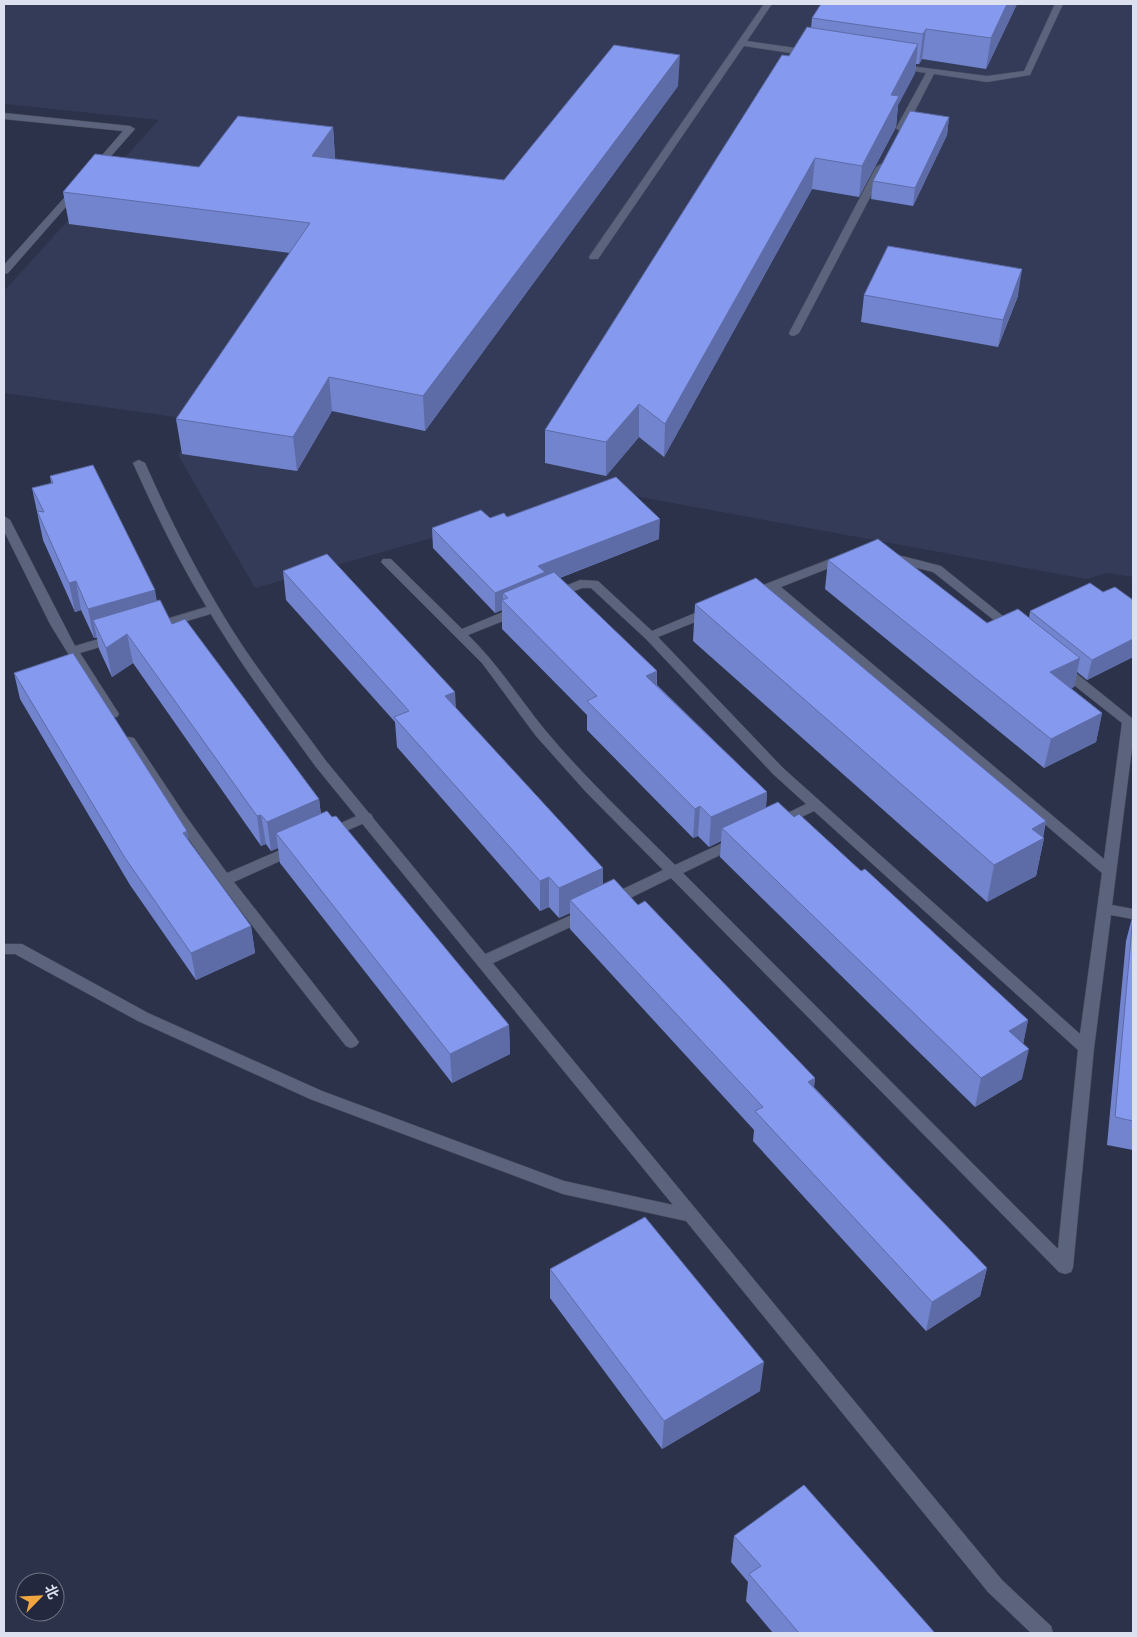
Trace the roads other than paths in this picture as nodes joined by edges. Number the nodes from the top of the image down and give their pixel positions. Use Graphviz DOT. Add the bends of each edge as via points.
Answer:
graph roads {
  1 [pos="768,4"];
  2 [pos="1060,4"];
  3 [pos="742,42"];
  4 [pos="817,54"];
  5 [pos="893,65"];
  6 [pos="931,70"];
  7 [pos="4,116"];
  8 [pos="894,141"];
  9 [pos="885,158"];
  10 [pos="594,257"];
  11 [pos="4,271"];
  12 [pos="794,333"];
  13 [pos="139,463"];
  14 [pos="4,520"];
  15 [pos="856,556"];
  16 [pos="876,556"];
  17 [pos="387,562"];
  18 [pos="773,586"];
  19 [pos="546,598"];
  20 [pos="738,600"];
  21 [pos="528,606"];
  22 [pos="720,607"];
  23 [pos="213,609"];
  24 [pos="460,634"];
  25 [pos="650,636"];
  26 [pos="1022,636"];
  27 [pos="72,651"];
  28 [pos="1053,661"];
  29 [pos="816,805"];
  30 [pos="366,817"];
  31 [pos="1109,871"];
  32 [pos="673,872"];
  33 [pos="225,880"];
  34 [pos="1103,908"];
  35 [pos="1133,914"];
  36 [pos="4,949"];
  37 [pos="484,961"];
  38 [pos="350,1042"];
  39 [pos="1086,1048"];
  40 [pos="693,1216"];
  41 [pos="1044,1633"];
  1 -- 3 [label="street"];
  2 -- 6 [label="street" via="1027,73 988,79"];
  3 -- 4 [label="street"];
  3 -- 10 [label="street"];
  5 -- 6 [label="street"];
  6 -- 8 [label="street"];
  7 -- 11 [label="street" via="130,129"];
  9 -- 12 [label="street"];
  13 -- 23 [label="street" via="160,510"];
  14 -- 27 [label="lane"];
  15 -- 18 [label="street" via="842,558"];
  16 -- 26 [label="street" via="938,569"];
  17 -- 24 [label="street"];
  18 -- 20 [label="street"];
  18 -- 31 [label="street"];
  19 -- 25 [label="street" via="580,584 594,584"];
  21 -- 24 [label="street"];
  22 -- 25 [label="street"];
  23 -- 27 [label="lane"];
  23 -- 30 [label="street" via="262,684 321,764"];
  24 -- 32 [label="street" via="486,660 541,733 591,789"];
  25 -- 29 [label="street" via="778,771"];
  27 -- 33 [label="street" via="121,729"];
  28 -- 31 [label="street" via="1130,722"];
  29 -- 32 [label="street"];
  29 -- 39 [label="street"];
  30 -- 33 [label="street"];
  30 -- 37 [label="street"];
  31 -- 34 [label="street"];
  32 -- 37 [label="street"];
  32 -- 39 [label="street" via="1065,1268"];
  33 -- 38 [label="street"];
  34 -- 35 [label="street"];
  34 -- 39 [label="street"];
  36 -- 40 [label="street" via="17,948 143,1017 316,1095 563,1188"];
  37 -- 40 [label="street"];
  40 -- 41 [label="street" via="995,1586"];
}
